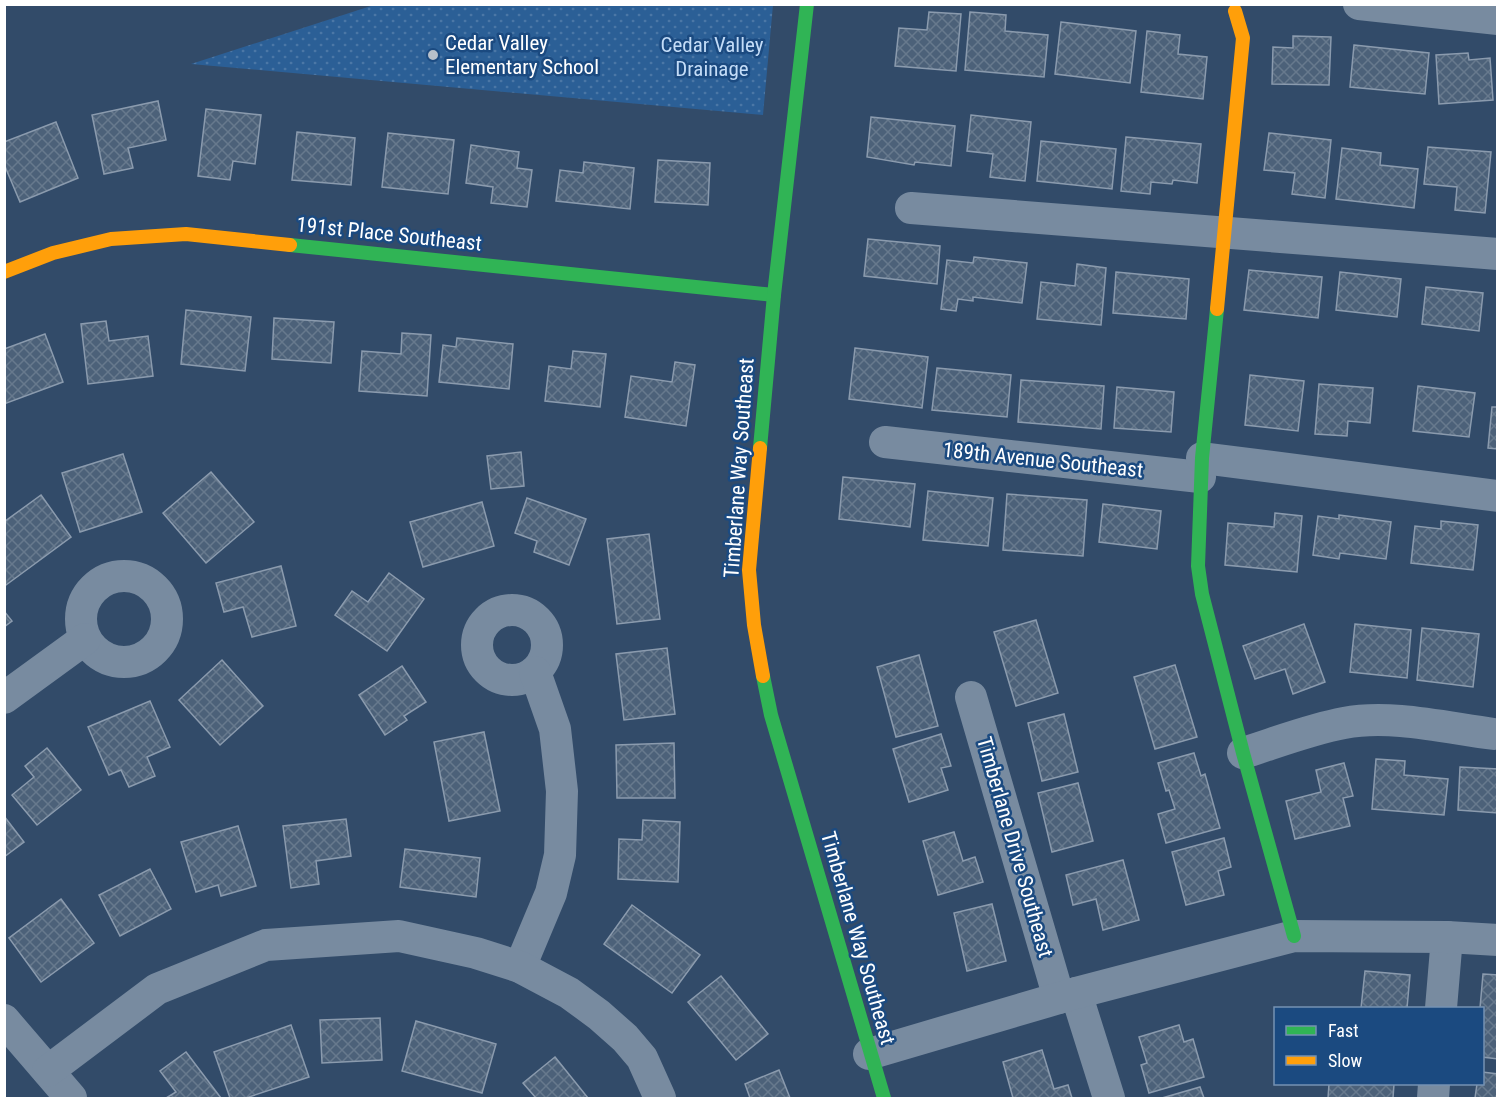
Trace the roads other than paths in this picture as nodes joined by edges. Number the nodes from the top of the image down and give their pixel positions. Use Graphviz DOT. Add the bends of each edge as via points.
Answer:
graph roads {
  1 [pos="807,4"];
  2 [pos="1359,4"];
  3 [pos="1237,7"];
  4 [pos="1497,19"];
  5 [pos="911,208"];
  6 [pos="1224,232"];
  7 [pos="1497,254"];
  8 [pos="4,272"];
  9 [pos="774,296"];
  10 [pos="885,442"];
  11 [pos="1201,468"];
  12 [pos="1497,496"];
  13 [pos="86,639"];
  14 [pos="535,672"];
  15 [pos="970,697"];
  16 [pos="4,698"];
  17 [pos="1494,734"];
  18 [pos="1243,753"];
  19 [pos="1294,936"];
  20 [pos="1447,937"];
  21 [pos="1497,940"];
  22 [pos="520,967"];
  23 [pos="1067,996"];
  24 [pos="1441,1007"];
  25 [pos="4,1020"];
  26 [pos="869,1054"];
  27 [pos="48,1071"];
  28 [pos="71,1098"];
  29 [pos="660,1098"];
  30 [pos="884,1098"];
  31 [pos="1109,1098"];
  1 -- 9 [label="street, Timberlane Way Southeast"];
  2 -- 4 [label="street"];
  3 -- 6 [label="street" via="1243,38"];
  5 -- 6 [label="street"];
  6 -- 7 [label="street"];
  6 -- 11 [label="street"];
  8 -- 9 [label="street, 191st Place Southeast" via="53,253 111,239 186,234"];
  9 -- 26 [label="street, Timberlane Way Southeast" via="749,570 751,601 759,664 771,715"];
  10 -- 11 [label="street, 189th Avenue Southeast"];
  11 -- 12 [label="street, 189th Avenue Southeast"];
  11 -- 18 [label="street" via="1198,566 1202,594"];
  13 -- 16 [label="street"];
  14 -- 22 [label="street" via="555,729 562,791 560,855 551,894"];
  15 -- 23 [label="street, Timberlane Drive Southeast"];
  17 -- 18 [label="street" via="1363,720"];
  18 -- 19 [label="street"];
  19 -- 20 [label="street"];
  19 -- 23 [label="street"];
  20 -- 21 [label="street"];
  20 -- 24 [label="street"];
  22 -- 27 [label="street" via="399,936 266,945 158,989"];
  22 -- 29 [label="street" via="569,993 625,1038 642,1058"];
  23 -- 26 [label="street"];
  23 -- 31 [label="street, Timberlane Drive Southeast"];
  25 -- 27 [label="street"];
  26 -- 30 [label="street, Timberlane Way Southeast"];
  27 -- 28 [label="street"];
}
